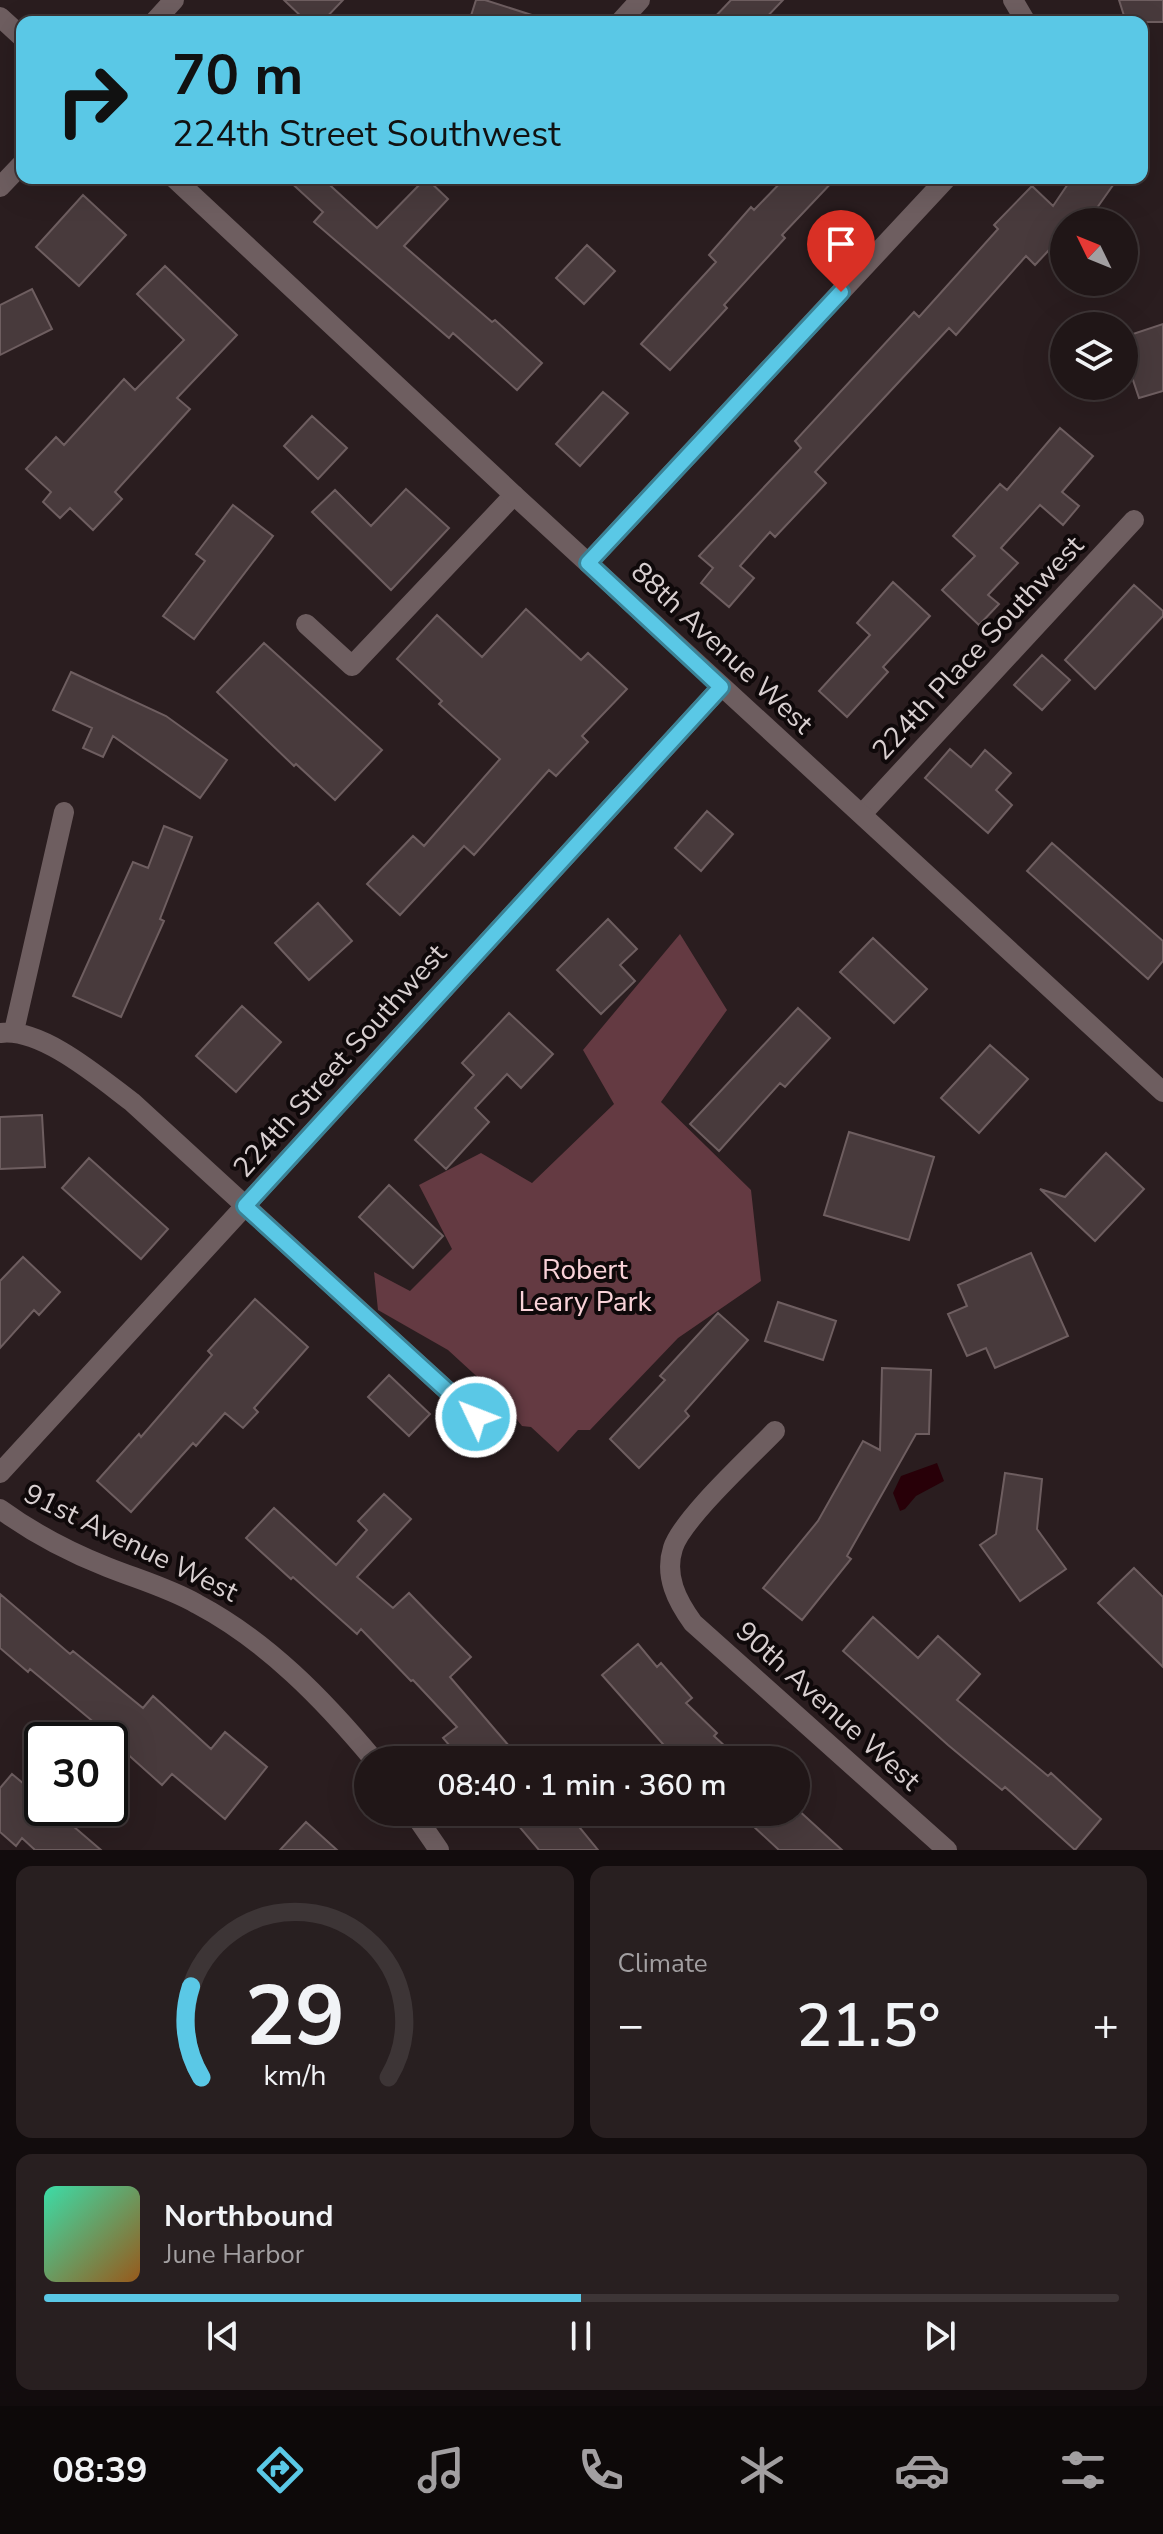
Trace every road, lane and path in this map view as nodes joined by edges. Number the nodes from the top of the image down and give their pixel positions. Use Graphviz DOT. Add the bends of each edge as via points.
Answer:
graph roads {
  1 [pos="174,0"];
  2 [pos="640,0"];
  3 [pos="159,16"];
  4 [pos="625,16"];
  5 [pos="0,17"];
  6 [pos="16,32"];
  7 [pos="16,170"];
  8 [pos="180,184"];
  9 [pos="941,184"];
  10 [pos="0,187"];
  11 [pos="514,495"];
  12 [pos="1134,520"];
  13 [pos="588,563"];
  14 [pos="306,624"];
  15 [pos="721,687"];
  16 [pos="64,812"];
  17 [pos="862,814"];
  18 [pos="7,1032"];
  19 [pos="1163,1092"];
  20 [pos="245,1206"];
  21 [pos="476,1417"];
  22 [pos="775,1431"];
  23 [pos="0,1473"];
  24 [pos="0,1509"];
  25 [pos="362,1746"];
  26 [pos="423,1826"];
  27 [pos="439,1850"];
  28 [pos="947,1850"];
  1 -- 3 [label="street"];
  2 -- 4 [label="street"];
  5 -- 6 [label="street"];
  7 -- 10 [label="street"];
  8 -- 11 [label="street, 88th Avenue West"];
  9 -- 13 [label="street"];
  11 -- 13 [label="street, 88th Avenue West"];
  11 -- 14 [label="street" via="352,666"];
  12 -- 17 [label="street, 224th Place Southwest"];
  13 -- 15 [label="street, 88th Avenue West"];
  15 -- 17 [label="street, 88th Avenue West"];
  15 -- 20 [label="street, 224th Street Southwest"];
  16 -- 18 [label="street"];
  17 -- 19 [label="street, 88th Avenue West"];
  18 -- 20 [label="street" via="60,1052 132,1102"];
  20 -- 21 [label="street"];
  20 -- 23 [label="street, 224th Street Southwest"];
  22 -- 28 [label="street, 90th Avenue West" via="677,1537 670,1561 677,1600 693,1623"];
  24 -- 25 [label="street, 91st Avenue West" via="40,1535 232,1623 336,1714"];
  26 -- 27 [label="street"];
}
